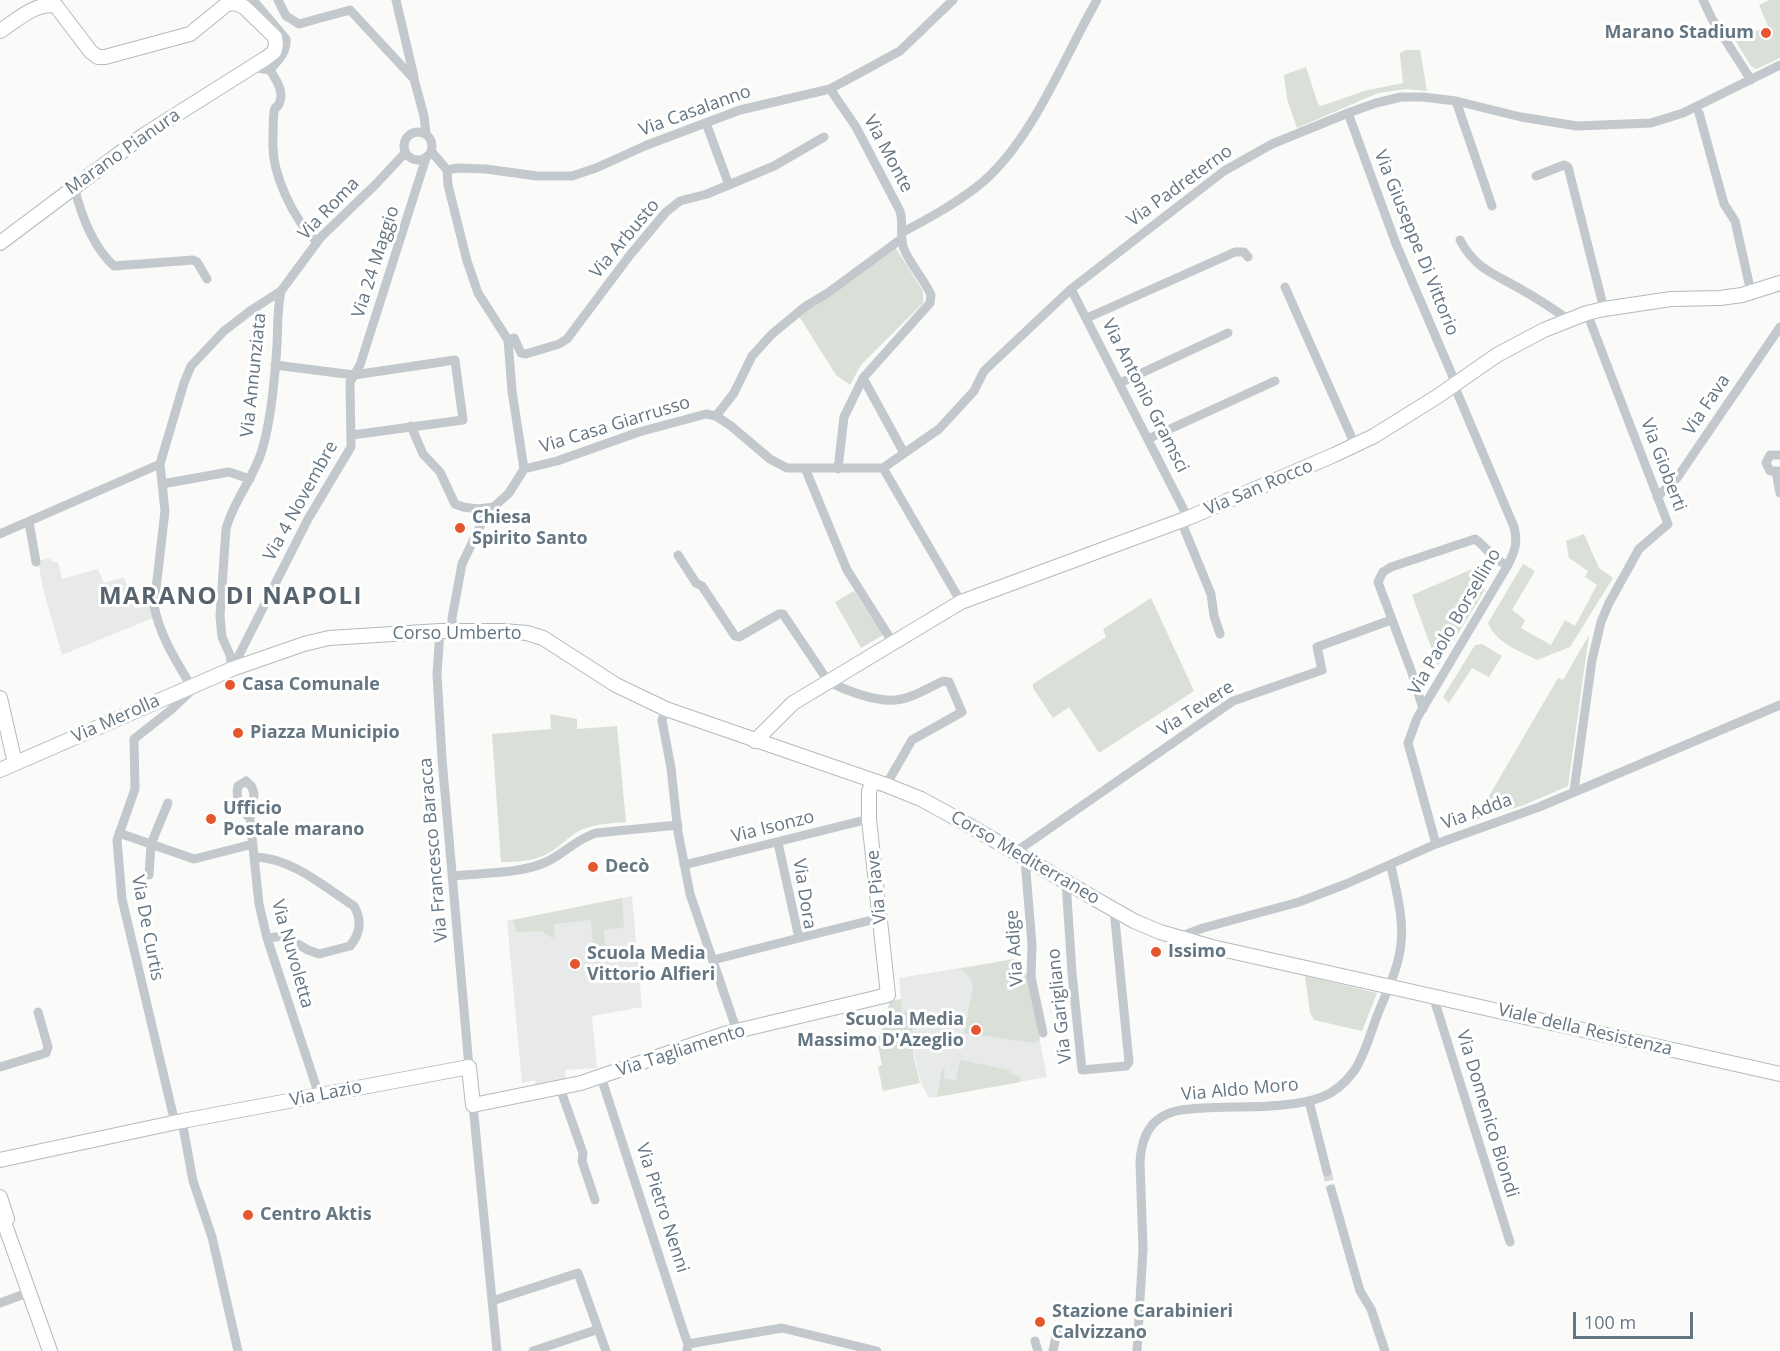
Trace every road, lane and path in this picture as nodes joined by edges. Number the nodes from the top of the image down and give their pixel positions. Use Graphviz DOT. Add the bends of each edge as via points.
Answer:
graph roads {
  1 [pos="254,0"];
  2 [pos="278,0"];
  3 [pos="396,0"];
  4 [pos="953,0"];
  5 [pos="1097,0"];
  6 [pos="1703,0"];
  7 [pos="0,31"];
  8 [pos="1780,65"];
  9 [pos="250,66"];
  10 [pos="270,69"];
  11 [pos="414,79"];
  12 [pos="1751,80"];
  13 [pos="830,89"];
  14 [pos="1456,101"];
  15 [pos="1348,112"];
  16 [pos="1699,113"];
  17 [pos="706,123"];
  18 [pos="426,134"];
  19 [pos="825,137"];
  20 [pos="405,153"];
  21 [pos="429,155"];
  22 [pos="447,170"];
  23 [pos="1536,176"];
  24 [pos="729,184"];
  25 [pos="74,186"];
  26 [pos="1492,206"];
  27 [pos="902,236"];
  28 [pos="1460,240"];
  29 [pos="317,242"];
  30 [pos="0,243"];
  31 [pos="1248,258"];
  32 [pos="207,279"];
  33 [pos="1780,283"];
  34 [pos="1285,287"];
  35 [pos="1071,289"];
  36 [pos="281,291"];
  37 [pos="1751,292"];
  38 [pos="1604,309"];
  39 [pos="1587,313"];
  40 [pos="1087,318"];
  41 [pos="1569,320"];
  42 [pos="1780,327"];
  43 [pos="1228,333"];
  44 [pos="508,340"];
  45 [pos="275,365"];
  46 [pos="354,375"];
  47 [pos="863,378"];
  48 [pos="1275,381"];
  49 [pos="1120,383"];
  50 [pos="1455,385"];
  51 [pos="716,416"];
  52 [pos="411,426"];
  53 [pos="352,435"];
  54 [pos="1148,439"];
  55 [pos="1355,445"];
  56 [pos="904,453"];
  57 [pos="1780,455"];
  58 [pos="160,464"];
  59 [pos="805,468"];
  60 [pos="883,468"];
  61 [pos="524,469"];
  62 [pos="838,469"];
  63 [pos="1778,471"];
  64 [pos="250,479"];
  65 [pos="162,484"];
  66 [pos="1780,493"];
  67 [pos="1657,497"];
  68 [pos="494,507"];
  69 [pos="1185,520"];
  70 [pos="29,522"];
  71 [pos="0,534"];
  72 [pos="678,555"];
  73 [pos="36,562"];
  74 [pos="1509,564"];
  75 [pos="962,602"];
  76 [pos="1391,620"];
  77 [pos="446,631"];
  78 [pos="1220,634"];
  79 [pos="893,643"];
  80 [pos="232,669"];
  81 [pos="828,681"];
  82 [pos="196,684"];
  83 [pos="0,698"];
  84 [pos="1780,705"];
  85 [pos="1423,709"];
  86 [pos="666,710"];
  87 [pos="755,741"];
  88 [pos="15,763"];
  89 [pos="0,770"];
  90 [pos="880,783"];
  91 [pos="1574,790"];
  92 [pos="168,802"];
  93 [pos="250,818"];
  94 [pos="870,819"];
  95 [pos="678,825"];
  96 [pos="120,833"];
  97 [pos="778,843"];
  98 [pos="152,844"];
  99 [pos="253,844"];
  100 [pos="1436,844"];
  101 [pos="1019,856"];
  102 [pos="255,857"];
  103 [pos="684,865"];
  104 [pos="1391,866"];
  105 [pos="150,875"];
  106 [pos="452,876"];
  107 [pos="1066,882"];
  108 [pos="1114,910"];
  109 [pos="880,918"];
  110 [pos="267,938"];
  111 [pos="799,938"];
  112 [pos="1182,939"];
  113 [pos="713,960"];
  114 [pos="1389,987"];
  115 [pos="888,995"];
  116 [pos="1433,996"];
  117 [pos="38,1012"];
  118 [pos="736,1031"];
  119 [pos="1043,1033"];
  120 [pos="0,1067"];
  121 [pos="469,1067"];
  122 [pos="1780,1074"];
  123 [pos="601,1077"];
  124 [pos="560,1088"];
  125 [pos="319,1095"];
  126 [pos="1309,1101"];
  127 [pos="473,1105"];
  128 [pos="179,1122"];
  129 [pos="0,1160"];
  130 [pos="1327,1172"];
  131 [pos="1331,1189"];
  132 [pos="0,1197"];
  133 [pos="595,1200"];
  134 [pos="0,1211"];
  135 [pos="1510,1242"];
  136 [pos="6,1243"];
  137 [pos="30,1292"];
  138 [pos="492,1301"];
  139 [pos="0,1303"];
  140 [pos="596,1330"];
  141 [pos="1057,1331"];
  142 [pos="1035,1341"];
  143 [pos="687,1348"];
  144 [pos="50,1351"];
  145 [pos="238,1351"];
  146 [pos="497,1351"];
  147 [pos="533,1351"];
  148 [pos="606,1351"];
  149 [pos="877,1351"];
  150 [pos="1038,1351"];
  151 [pos="1053,1351"];
  152 [pos="1137,1351"];
  153 [pos="1385,1351"];
  1 -- 10 [label="street" via="286,39 284,53"];
  2 -- 11 [label="street" via="286,16 299,24 350,10"];
  3 -- 11 [label="street"];
  4 -- 13 [label="street, Via Casalanno" via="900,51"];
  5 -- 27 [label="street" via="1048,93 1000,164 983,181"];
  6 -- 12 [label="street"];
  7 -- 9 [label="main road, Marano Pianura" via="48,4 56,6 91,52 105,57 190,34 227,4 235,3 244,6 275,37 274,52"];
  8 -- 12 [label="street, Via Padreterno"];
  9 -- 10 [label="street"];
  9 -- 25 [label="main road, Marano Pianura"];
  10 -- 29 [label="street" via="280,87 280,104 274,110 275,165 295,214"];
  11 -- 18 [label="street"];
  12 -- 14 [label="street, Via Padreterno" via="1683,113 1637,125 1577,126"];
  13 -- 17 [label="street, Via Casalanno" via="740,110"];
  13 -- 27 [label="street, Via Monte" via="856,127 900,212"];
  14 -- 15 [label="street, Via Padreterno" via="1401,98"];
  14 -- 26 [label="street"];
  15 -- 35 [label="street, Via Padreterno" via="1234,164"];
  15 -- 50 [label="street, Via Giuseppe Di Vittorio" via="1396,244"];
  16 -- 37 [label="street" via="1724,204 1734,221"];
  17 -- 22 [label="street, Via Casalanno" via="572,176 477,168"];
  17 -- 24 [label="street"];
  18 -- 20 [label="street" via="408,135"];
  18 -- 21 [label="street" via="432,142"];
  19 -- 24 [label="street, Via Arbusto" via="774,166"];
  20 -- 21 [label="street" via="417,161"];
  20 -- 29 [label="street, Via Roma"];
  21 -- 22 [label="street"];
  21 -- 46 [label="street, Via 24 Maggio"];
  22 -- 44 [label="street" via="469,270 478,293"];
  23 -- 38 [label="street" via="1564,165 1568,167"];
  24 -- 44 [label="street, Via Arbusto" via="680,201 666,212 567,339 526,354 520,353 514,338"];
  25 -- 30 [label="main road, Marano Pianura"];
  25 -- 32 [label="street" via="97,245 114,266 193,260"];
  27 -- 47 [label="street, Via Monte" via="904,250 931,295 930,303"];
  27 -- 51 [label="street" via="772,334 752,356 734,393"];
  28 -- 41 [label="street" via="1469,255 1491,274"];
  29 -- 36 [label="street, Via Roma"];
  31 -- 40 [label="street" via="1244,252 1235,252"];
  33 -- 37 [label="main road, Via San Rocco"];
  34 -- 55 [label="street"];
  35 -- 40 [label="street, Via Antonio Gramsci"];
  35 -- 56 [label="street, Via Padreterno" via="984,371 974,391 939,429"];
  36 -- 45 [label="street, Via Annunziata"];
  36 -- 58 [label="street" via="224,331 192,366"];
  37 -- 38 [label="main road, Via San Rocco"];
  38 -- 39 [label="main road, Via San Rocco"];
  39 -- 41 [label="main road, Via San Rocco"];
  39 -- 67 [label="street, Via Gioberti"];
  40 -- 49 [label="street, Via Antonio Gramsci"];
  41 -- 50 [label="main road, Via San Rocco" via="1497,356"];
  42 -- 67 [label="street, Via Fava" via="1677,478"];
  43 -- 49 [label="street"];
  44 -- 61 [label="street"];
  45 -- 46 [label="street"];
  45 -- 64 [label="street, Via Annunziata" via="266,434"];
  46 -- 52 [label="street" via="455,360 463,420"];
  46 -- 53 [label="street, Via 4 Novembre" via="350,382"];
  47 -- 56 [label="street"];
  47 -- 62 [label="street" via="844,417"];
  48 -- 54 [label="street"];
  49 -- 54 [label="street, Via Antonio Gramsci"];
  50 -- 55 [label="main road, Via San Rocco"];
  50 -- 74 [label="street, Via Paolo Borsellino" via="1514,527 1517,540"];
  51 -- 59 [label="street" via="770,459 786,468"];
  51 -- 61 [label="street, Via Casa Giarrusso" via="706,414 639,432"];
  52 -- 53 [label="street"];
  52 -- 68 [label="street" via="423,454 440,472 455,504 478,509"];
  53 -- 80 [label="street, Via 4 Novembre" via="351,447 308,519"];
  54 -- 69 [label="street, Via Antonio Gramsci"];
  55 -- 69 [label="main road, Via San Rocco"];
  56 -- 60 [label="street, Via Padreterno"];
  57 -- 63 [label="street" via="1773,454 1766,460 1768,469"];
  58 -- 65 [label="street"];
  58 -- 70 [label="street"];
  59 -- 62 [label="street"];
  59 -- 79 [label="street" via="847,570"];
  60 -- 62 [label="street"];
  60 -- 75 [label="street"];
  61 -- 68 [label="street, Via Francesco Baracca" via="510,493"];
  63 -- 66 [label="street"];
  64 -- 65 [label="street" via="219,472"];
  64 -- 80 [label="street, Via Annunziata" via="226,529 220,616"];
  65 -- 82 [label="street" via="165,511 154,606 173,657"];
  67 -- 91 [label="street, Via Gioberti" via="1668,524 1636,553 1601,622"];
  68 -- 77 [label="street, Via Francesco Baracca" via="486,514 462,564"];
  69 -- 75 [label="main road, Via San Rocco"];
  69 -- 78 [label="street, Via Antonio Gramsci" via="1211,594"];
  70 -- 71 [label="street"];
  70 -- 73 [label="street"];
  72 -- 81 [label="street" via="735,636 783,614"];
  74 -- 76 [label="street" via="1496,561 1475,539 1391,567 1378,582"];
  74 -- 85 [label="street, Via Paolo Borsellino"];
  75 -- 79 [label="main road, Via San Rocco"];
  76 -- 85 [label="street"];
  76 -- 101 [label="street, Via Tevere" via="1317,647 1322,670 1233,701"];
  77 -- 80 [label="main road, Corso Umberto" via="329,638"];
  77 -- 86 [label="main road, Corso Umberto" via="511,631 543,638 616,685"];
  77 -- 106 [label="street, Via Francesco Baracca" via="437,674"];
  79 -- 81 [label="main road, Via San Rocco"];
  80 -- 82 [label="main road, Via Merolla"];
  81 -- 87 [label="main road, Via San Rocco" via="793,703"];
  81 -- 90 [label="street" via="894,700 949,682 962,712 912,740"];
  82 -- 88 [label="main road, Via Merolla"];
  82 -- 96 [label="street, Via De Curtis" via="134,739 135,789"];
  83 -- 88 [label="main road"];
  84 -- 91 [label="street, Via Adda"];
  85 -- 100 [label="street, Via Paolo Borsellino" via="1408,743"];
  86 -- 87 [label="main road, Corso Mediterraneo"];
  86 -- 95 [label="street" via="662,720"];
  87 -- 90 [label="main road, Corso Mediterraneo"];
  88 -- 89 [label="main road, Via Merolla"];
  90 -- 94 [label="main road, Via Piave" via="870,791"];
  90 -- 101 [label="main road, Corso Mediterraneo" via="921,799"];
  91 -- 100 [label="street, Via Adda" via="1539,807"];
  92 -- 98 [label="street"];
  93 -- 99 [label="street, Via Nuvoletta"];
  94 -- 97 [label="street, Via Isonzo"];
  94 -- 109 [label="main road, Via Piave"];
  95 -- 103 [label="street"];
  95 -- 106 [label="street" via="596,833 534,867"];
  96 -- 98 [label="street"];
  96 -- 128 [label="street, Via De Curtis" via="117,840 122,899"];
  97 -- 103 [label="street, Via Isonzo"];
  97 -- 111 [label="street, Via Dora"];
  98 -- 99 [label="street" via="194,859"];
  98 -- 105 [label="street"];
  99 -- 102 [label="street, Via Nuvoletta"];
  100 -- 104 [label="street, Via Adda"];
  101 -- 107 [label="main road, Corso Mediterraneo"];
  101 -- 119 [label="street, Via Adige" via="1032,945 1031,977"];
  102 -- 110 [label="street, Via Nuvoletta"];
  102 -- 110 [label="street" via="268,857 292,866 354,906 359,915 359,930 350,946 324,954 284,936"];
  103 -- 113 [label="street"];
  104 -- 112 [label="street, Via Adda" via="1299,902 1224,921"];
  104 -- 114 [label="street, Via Aldo Moro" via="1402,931"];
  106 -- 121 [label="street, Via Francesco Baracca"];
  107 -- 108 [label="main road, Corso Mediterraneo"];
  107 -- 108 [label="street, Via Garigliano" via="1082,1070 1126,1066 1130,1062"];
  108 -- 112 [label="main road, Corso Mediterraneo"];
  109 -- 111 [label="street"];
  109 -- 115 [label="main road, Via Piave"];
  110 -- 125 [label="street, Via Nuvoletta"];
  111 -- 113 [label="street, Via Dora"];
  112 -- 114 [label="main road, Corso Mediterraneo"];
  113 -- 118 [label="street"];
  114 -- 116 [label="main road, Viale della Resistenza"];
  114 -- 126 [label="street, Via Aldo Moro" via="1354,1071 1326,1096"];
  115 -- 118 [label="main road, Via Tagliamento"];
  116 -- 122 [label="main road, Viale della Resistenza"];
  116 -- 135 [label="street, Via Domenico Biondi"];
  117 -- 120 [label="street" via="48,1047 46,1053"];
  118 -- 123 [label="main road, Via Tagliamento"];
  121 -- 125 [label="main road, Via Lazio"];
  121 -- 127 [label="main road"];
  123 -- 124 [label="main road, Via Tagliamento"];
  123 -- 143 [label="street, Via Pietro Nenni"];
  124 -- 127 [label="main road, Via Tagliamento"];
  124 -- 133 [label="street"];
  125 -- 128 [label="main road, Via Lazio"];
  126 -- 130 [label="street"];
  126 -- 152 [label="street, Via Aldo Moro" via="1183,1109 1160,1118 1145,1136 1140,1162 1143,1249"];
  127 -- 138 [label="street"];
  128 -- 129 [label="main road, Via Lazio"];
  128 -- 145 [label="street" via="212,1236"];
  131 -- 153 [label="street" via="1360,1291 1371,1309"];
  132 -- 136 [label="main road"];
  134 -- 136 [label="main road"];
  136 -- 137 [label="main road"];
  137 -- 139 [label="street"];
  137 -- 144 [label="main road"];
  138 -- 140 [label="street" via="578,1273"];
  138 -- 146 [label="street"];
  140 -- 147 [label="street"];
  140 -- 148 [label="street"];
  141 -- 151 [label="street"];
  142 -- 150 [label="street"];
  143 -- 149 [label="street" via="782,1328"];
}
